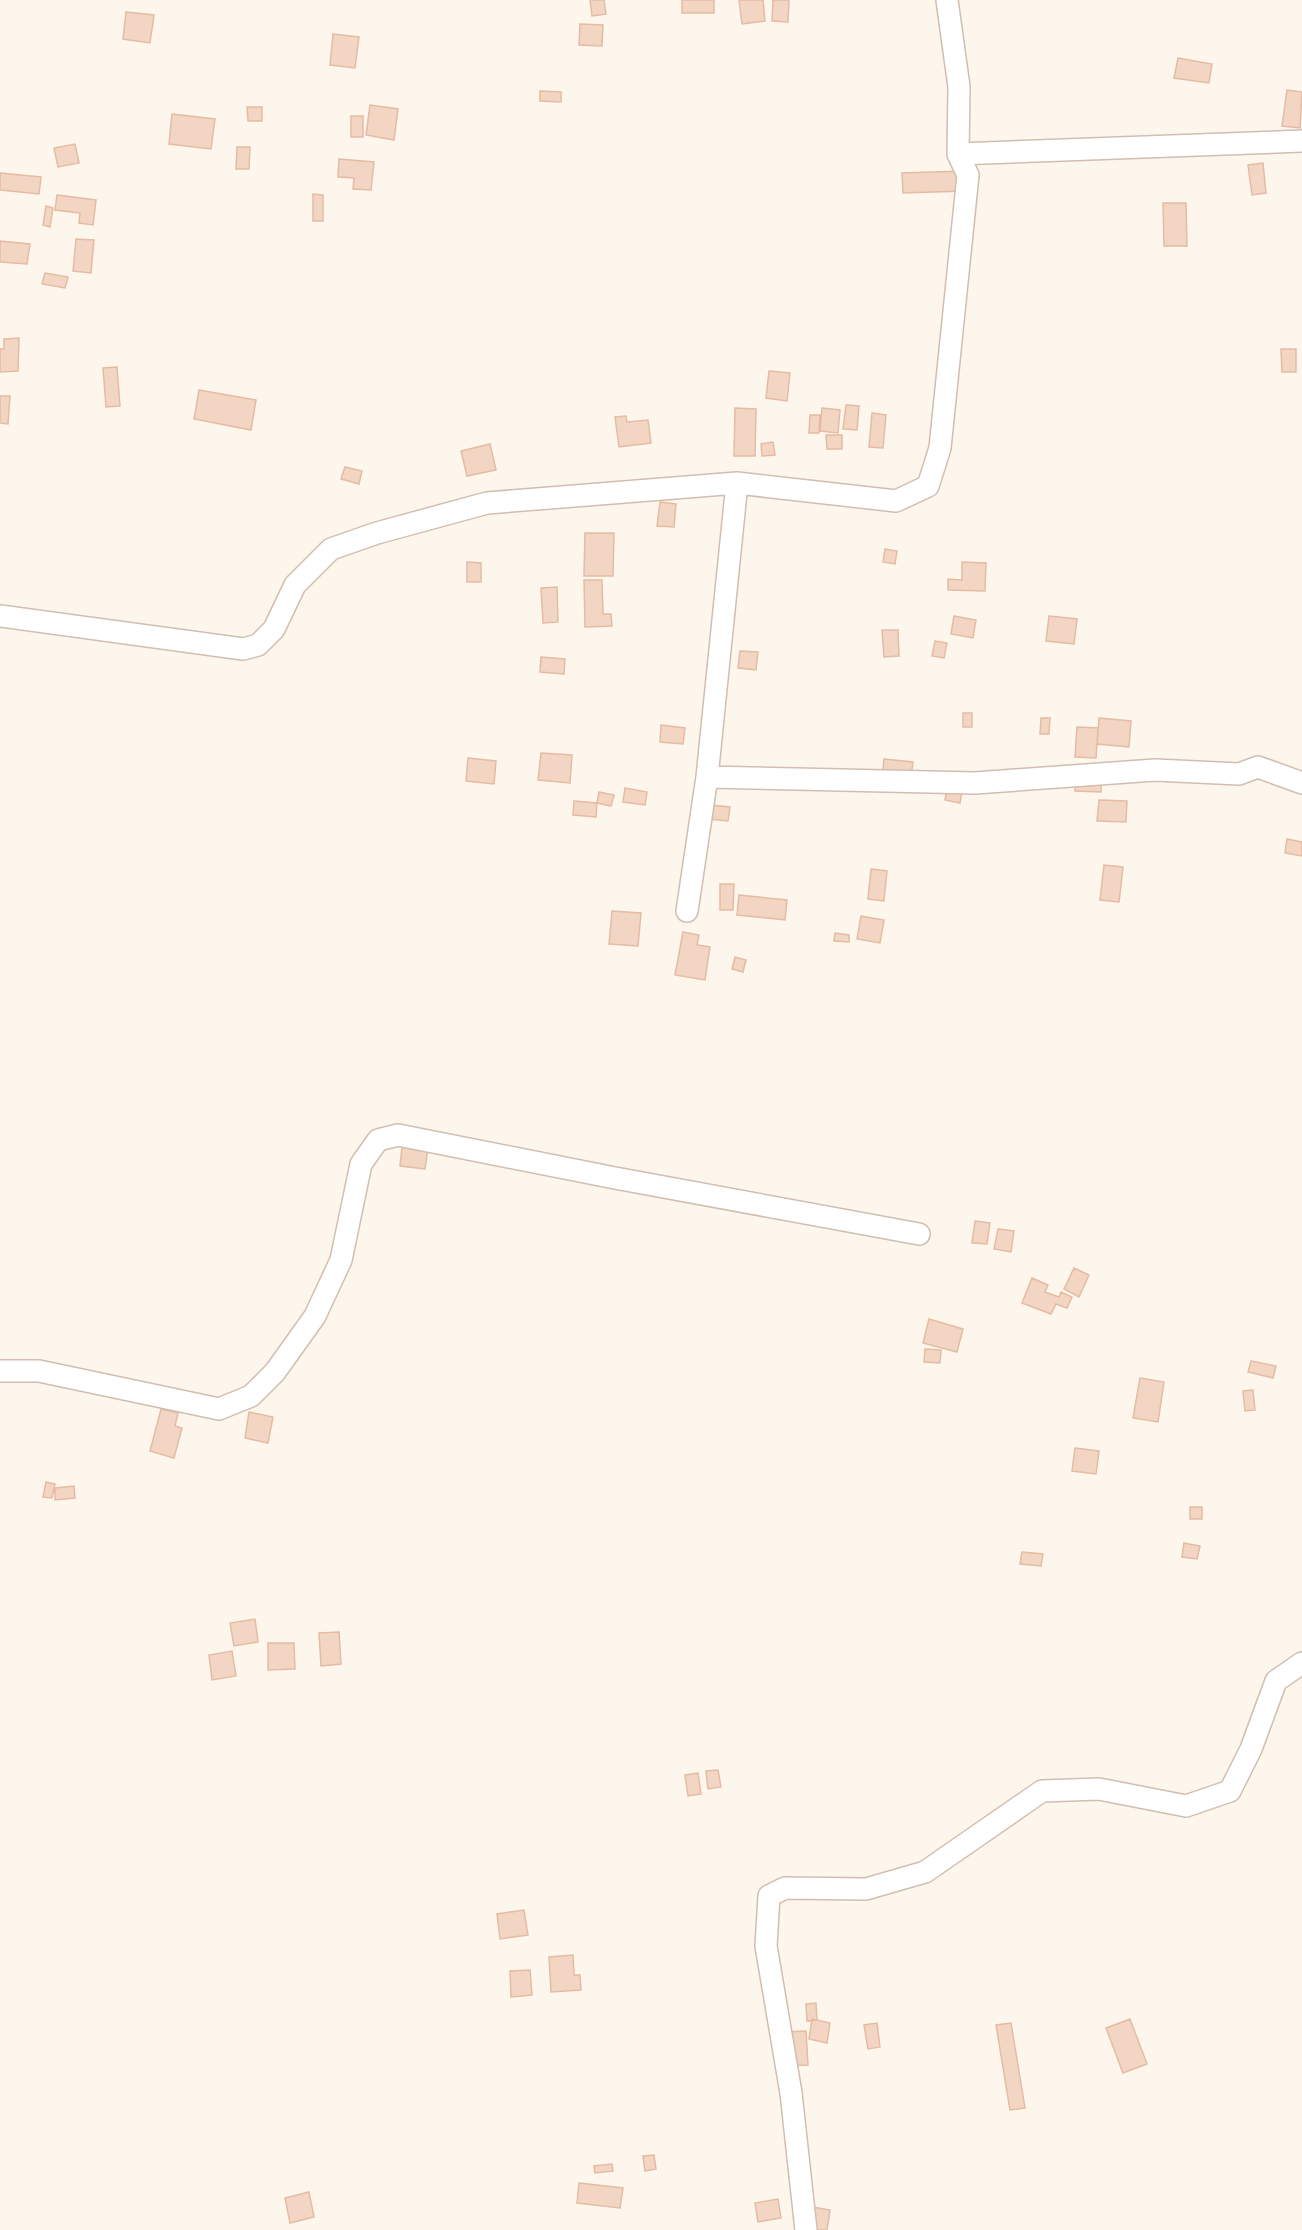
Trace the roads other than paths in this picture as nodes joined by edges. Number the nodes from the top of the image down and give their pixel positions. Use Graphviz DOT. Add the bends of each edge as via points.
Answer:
graph roads {
  1 [pos="947,0"];
  2 [pos="1302,141"];
  3 [pos="958,154"];
  4 [pos="737,483"];
  5 [pos="0,616"];
  6 [pos="707,777"];
  7 [pos="1302,783"];
  8 [pos="687,911"];
  9 [pos="919,1234"];
  10 [pos="0,1371"];
  11 [pos="1302,1663"];
  12 [pos="806,2230"];
  1 -- 3 [label="street" via="959,87"];
  2 -- 3 [label="street"];
  3 -- 4 [label="street" via="968,175 940,448 928,486 896,501"];
  4 -- 5 [label="street" via="487,503 377,533 331,549 295,585 274,629 258,645 243,649"];
  4 -- 6 [label="street"];
  6 -- 7 [label="street" via="975,783 1155,770 1239,774 1258,767"];
  6 -- 8 [label="street"];
  9 -- 10 [label="street" via="398,1135 378,1140 361,1164 341,1260 315,1316 275,1372 251,1396 219,1409 39,1371"];
  11 -- 12 [label="street" via="1276,1681 1251,1749 1230,1791 1186,1806 1099,1789 1042,1791 925,1872 866,1889 784,1888 769,1896 766,1947 791,2093"];
}
